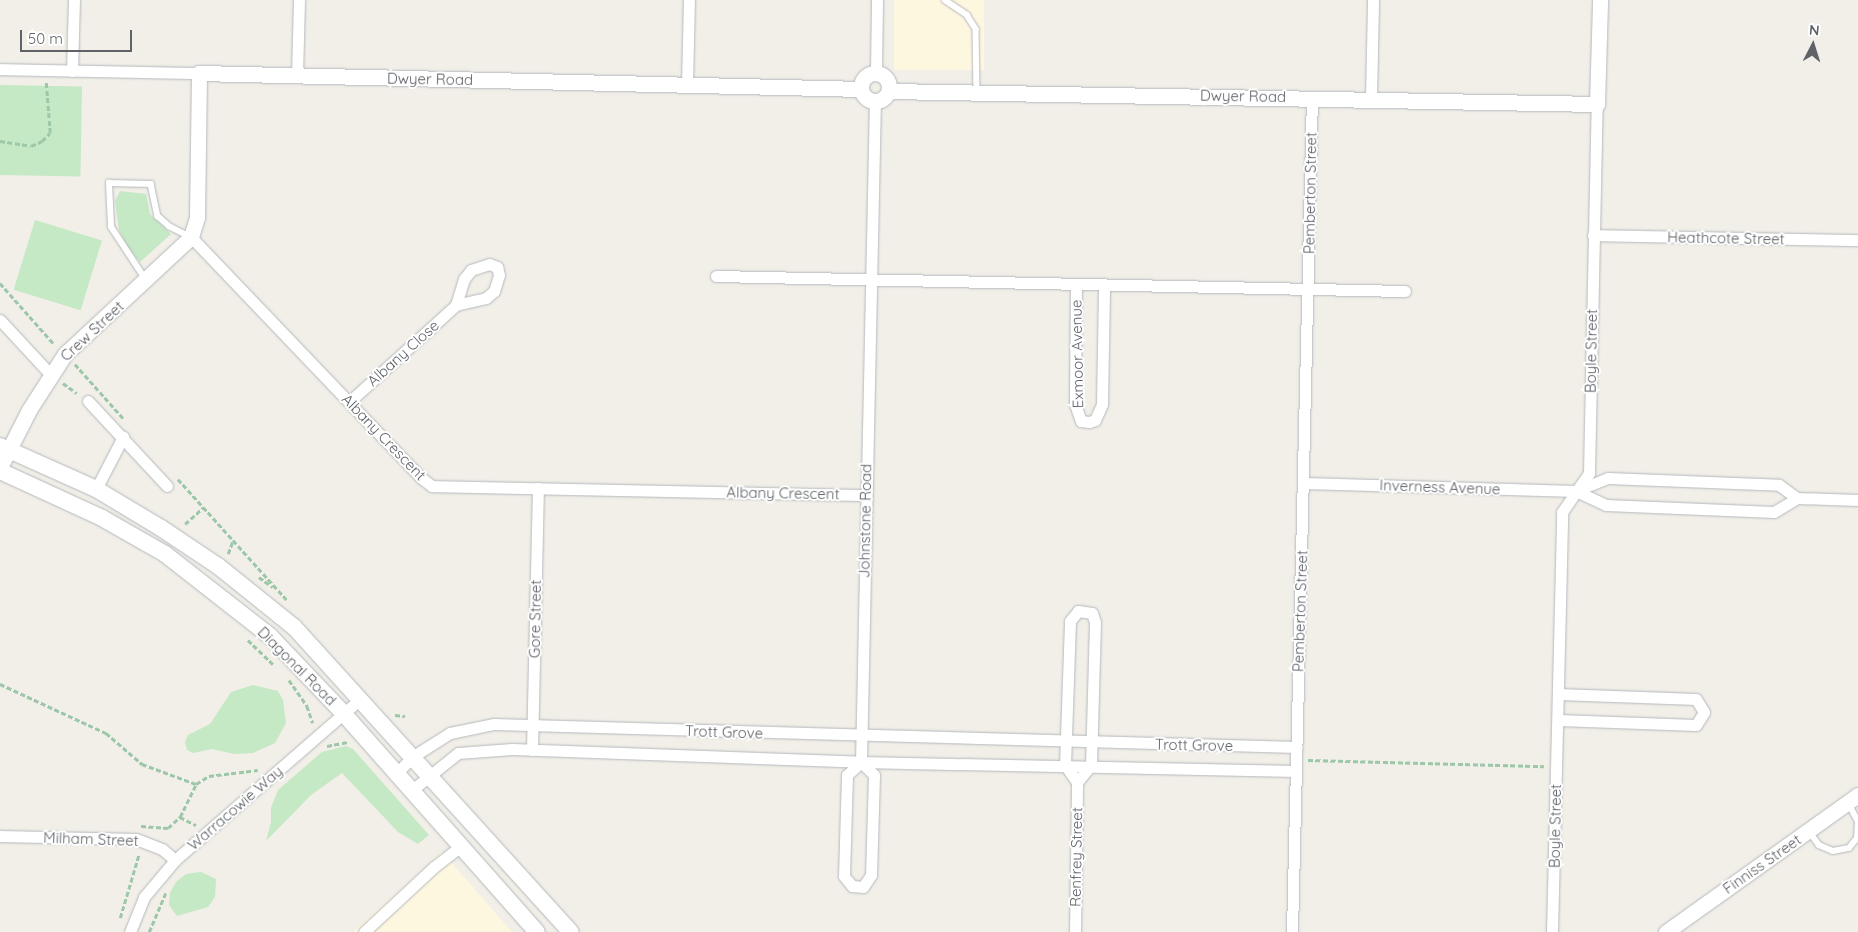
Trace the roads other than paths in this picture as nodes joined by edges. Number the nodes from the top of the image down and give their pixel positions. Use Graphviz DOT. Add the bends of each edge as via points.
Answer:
graph roads {
  1 [pos="74,0"];
  2 [pos="299,0"];
  3 [pos="689,0"];
  4 [pos="877,0"];
  5 [pos="946,0"];
  6 [pos="1373,0"];
  7 [pos="1600,0"];
  8 [pos="0,69"];
  9 [pos="72,71"];
  10 [pos="876,72"];
  11 [pos="199,74"];
  12 [pos="298,76"];
  13 [pos="687,85"];
  14 [pos="861,89"];
  15 [pos="889,91"];
  16 [pos="976,92"];
  17 [pos="1312,98"];
  18 [pos="1371,98"];
  19 [pos="875,101"];
  20 [pos="1597,104"];
  21 [pos="1593,235"];
  22 [pos="191,237"];
  23 [pos="1858,240"];
  24 [pos="716,276"];
  25 [pos="871,280"];
  26 [pos="146,281"];
  27 [pos="1076,284"];
  28 [pos="1104,285"];
  29 [pos="1307,289"];
  30 [pos="1405,292"];
  31 [pos="456,305"];
  32 [pos="0,320"];
  33 [pos="50,374"];
  34 [pos="88,401"];
  35 [pos="349,402"];
  36 [pos="123,437"];
  37 [pos="4,448"];
  38 [pos="0,467"];
  39 [pos="0,471"];
  40 [pos="1304,482"];
  41 [pos="167,486"];
  42 [pos="538,488"];
  43 [pos="96,489"];
  44 [pos="1576,491"];
  45 [pos="866,495"];
  46 [pos="1797,498"];
  47 [pos="1858,500"];
  48 [pos="1558,694"];
  49 [pos="360,699"];
  50 [pos="344,714"];
  51 [pos="1558,720"];
  52 [pos="532,726"];
  53 [pos="861,736"];
  54 [pos="1065,742"];
  55 [pos="1092,743"];
  56 [pos="1296,747"];
  57 [pos="532,750"];
  58 [pos="412,757"];
  59 [pos="861,762"];
  60 [pos="1065,765"];
  61 [pos="1091,765"];
  62 [pos="1296,766"];
  63 [pos="397,773"];
  64 [pos="430,776"];
  65 [pos="1076,782"];
  66 [pos="412,790"];
  67 [pos="1853,799"];
  68 [pos="1858,823"];
  69 [pos="1809,831"];
  70 [pos="0,836"];
  71 [pos="461,846"];
  72 [pos="175,860"];
  73 [pos="130,932"];
  74 [pos="364,932"];
  75 [pos="537,932"];
  76 [pos="571,932"];
  77 [pos="1074,932"];
  78 [pos="1292,932"];
  79 [pos="1552,932"];
  80 [pos="1666,932"];
  1 -- 9 [label="street"];
  2 -- 12 [label="street"];
  3 -- 13 [label="street"];
  4 -- 10 [label="street"];
  5 -- 16 [label="lane" via="967,15 976,29"];
  6 -- 18 [label="street"];
  7 -- 20 [label="street, Boyle Street"];
  8 -- 9 [label="street, Dwyer Road"];
  9 -- 11 [label="street, Dwyer Road"];
  10 -- 14 [label="street" via="863,79"];
  10 -- 15 [label="street" via="888,80"];
  11 -- 12 [label="street, Dwyer Road"];
  11 -- 22 [label="street" via="197,217"];
  12 -- 13 [label="street, Dwyer Road"];
  13 -- 14 [label="street, Dwyer Road"];
  14 -- 19 [label="street" via="865,98"];
  15 -- 16 [label="street, Dwyer Road"];
  15 -- 19 [label="street" via="883,99"];
  16 -- 17 [label="street, Dwyer Road"];
  17 -- 18 [label="street, Dwyer Road"];
  17 -- 29 [label="street, Pemberton Street"];
  18 -- 20 [label="street, Dwyer Road"];
  19 -- 25 [label="street, Johnstone Road"];
  20 -- 21 [label="street, Boyle Street"];
  21 -- 23 [label="street, Heathcote Street"];
  21 -- 44 [label="street, Boyle Street" via="1589,473"];
  22 -- 26 [label="street, Crew Street"];
  22 -- 26 [label="lane" via="169,226 158,216 151,184 109,183 111,227"];
  22 -- 35 [label="street, Albany Crescent"];
  24 -- 25 [label="street"];
  25 -- 27 [label="street, Exmoor Avenue"];
  25 -- 45 [label="street, Johnstone Road"];
  26 -- 33 [label="street, Crew Street" via="65,354"];
  27 -- 28 [label="street, Exmoor Avenue"];
  27 -- 28 [label="street, Exmoor Avenue" via="1075,404 1082,421 1089,422 1096,420 1102,404"];
  28 -- 29 [label="street, Exmoor Avenue"];
  29 -- 30 [label="street"];
  29 -- 40 [label="street, Pemberton Street"];
  31 -- 35 [label="street, Albany Close"];
  32 -- 33 [label="street"];
  33 -- 37 [label="street, Crew Street"];
  34 -- 36 [label="street"];
  35 -- 42 [label="street, Albany Crescent" via="432,486"];
  36 -- 41 [label="street"];
  36 -- 43 [label="street"];
  37 -- 38 [label="street, Crew Street"];
  37 -- 43 [label="main road, Diagonal Road"];
  39 -- 50 [label="main road, Diagonal Road" via="110,522 165,554 270,636"];
  40 -- 44 [label="street, Inverness Avenue"];
  40 -- 56 [label="street, Pemberton Street"];
  42 -- 45 [label="street, Albany Crescent"];
  42 -- 52 [label="street, Gore Street"];
  43 -- 49 [label="main road, Diagonal Road" via="218,566 294,627"];
  44 -- 46 [label="street, Inverness Avenue" via="1608,478 1779,485"];
  44 -- 46 [label="street, Inverness Avenue" via="1606,505 1774,512"];
  44 -- 48 [label="street, Boyle Street" via="1562,512"];
  45 -- 53 [label="street, Johnstone Road"];
  46 -- 47 [label="street"];
  48 -- 51 [label="street, Boyle Street"];
  48 -- 51 [label="street" via="1696,699 1704,712 1696,725"];
  49 -- 50 [label="street, Warracowie Way"];
  49 -- 58 [label="main road, Diagonal Road"];
  50 -- 63 [label="main road, Diagonal Road"];
  50 -- 72 [label="street, Warracowie Way"];
  51 -- 79 [label="street, Boyle Street"];
  52 -- 53 [label="street, Trott Grove"];
  52 -- 57 [label="street, Gore Street"];
  52 -- 58 [label="street, Trott Grove" via="494,724 450,733"];
  53 -- 54 [label="street, Trott Grove"];
  53 -- 59 [label="street, Johnstone Road"];
  54 -- 55 [label="street, Trott Grove"];
  54 -- 55 [label="street" via="1070,621 1074,612 1088,611 1095,622"];
  54 -- 60 [label="street"];
  55 -- 56 [label="street, Trott Grove"];
  55 -- 61 [label="street"];
  56 -- 62 [label="street, Pemberton Street"];
  57 -- 59 [label="street, Trott Grove"];
  57 -- 64 [label="street, Trott Grove" via="458,753"];
  58 -- 63 [label="street, Trott Grove"];
  58 -- 64 [label="main road, Diagonal Road"];
  59 -- 59 [label="street" via="874,775 871,875 863,887 852,886 844,876 847,775"];
  59 -- 60 [label="street, Trott Grove"];
  60 -- 61 [label="street, Trott Grove"];
  60 -- 65 [label="street"];
  61 -- 62 [label="street, Trott Grove"];
  61 -- 65 [label="street"];
  62 -- 78 [label="street, Pemberton Street"];
  63 -- 66 [label="main road, Diagonal Road"];
  64 -- 66 [label="street, Trott Grove"];
  64 -- 76 [label="main road, Diagonal Road"];
  65 -- 77 [label="street, Renfrey Street"];
  66 -- 71 [label="main road, Diagonal Road"];
  67 -- 68 [label="lane"];
  67 -- 69 [label="street, Finniss Street"];
  68 -- 69 [label="lane" via="1857,838 1849,848 1833,851 1819,844"];
  69 -- 80 [label="street, Finniss Street"];
  70 -- 72 [label="street, Milham Street" via="136,839 162,848"];
  71 -- 74 [label="street"];
  71 -- 75 [label="main road, Diagonal Road"];
  72 -- 73 [label="street, Warracowie Way" via="144,897"];
}
